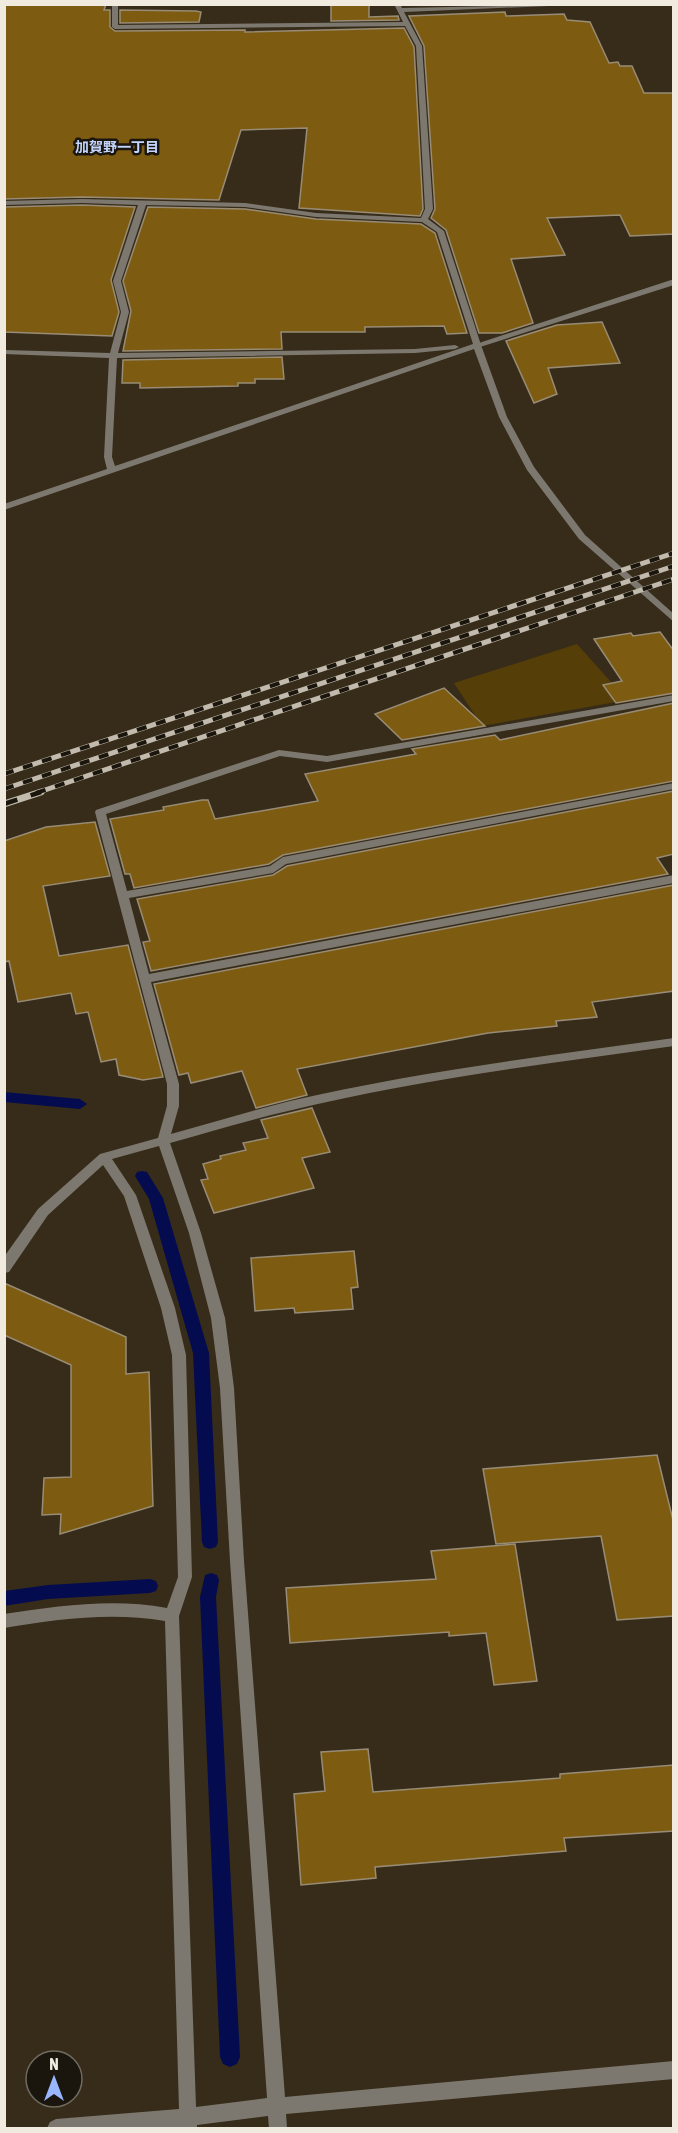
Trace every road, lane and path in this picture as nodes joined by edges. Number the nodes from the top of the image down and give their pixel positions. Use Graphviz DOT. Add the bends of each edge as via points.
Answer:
graph roads {
  1 [pos="115,4"];
  2 [pos="592,4"];
  3 [pos="398,7"];
  4 [pos="407,24"];
  5 [pos="4,202"];
  6 [pos="143,202"];
  7 [pos="424,220"];
  8 [pos="674,282"];
  9 [pos="477,345"];
  10 [pos="4,352"];
  11 [pos="113,356"];
  12 [pos="112,470"];
  13 [pos="4,507"];
  14 [pos="674,619"];
  15 [pos="674,698"];
  16 [pos="674,786"];
  17 [pos="674,879"];
  18 [pos="122,896"];
  19 [pos="145,979"];
  20 [pos="674,1042"];
  21 [pos="163,1140"];
  22 [pos="105,1157"];
  23 [pos="4,1268"];
  24 [pos="172,1616"];
  25 [pos="4,1621"];
  26 [pos="674,2070"];
  27 [pos="277,2106"];
  28 [pos="187,2123"];
  29 [pos="56,2128"];
  30 [pos="278,2128"];
  1 -- 4 [label="street" via="114,27"];
  2 -- 3 [label="street"];
  3 -- 4 [label="street"];
  4 -- 7 [label="street" via="418,46 423,90 429,209"];
  5 -- 6 [label="street"];
  6 -- 7 [label="street" via="245,205 316,215"];
  6 -- 11 [label="street" via="117,280 125,312"];
  7 -- 9 [label="street" via="440,231"];
  8 -- 9 [label="street"];
  9 -- 11 [label="street" via="415,351"];
  9 -- 12 [label="street"];
  9 -- 14 [label="street" via="503,417 530,468 582,537"];
  10 -- 11 [label="street"];
  11 -- 12 [label="street" via="108,457"];
  12 -- 13 [label="street"];
  15 -- 18 [label="street" via="327,759 279,753 100,812"];
  16 -- 18 [label="street" via="283,861 273,869"];
  17 -- 19 [label="street"];
  18 -- 19 [label="street"];
  19 -- 21 [label="street" via="173,1084 173,1106"];
  20 -- 21 [label="street" via="387,1086 289,1106"];
  21 -- 22 [label="street"];
  21 -- 27 [label="street" via="195,1233 218,1318 227,1388"];
  22 -- 23 [label="street" via="43,1212"];
  22 -- 24 [label="street" via="130,1195 168,1308 179,1355 184,1577"];
  24 -- 25 [label="street" via="127,1608"];
  24 -- 28 [label="street"];
  26 -- 27 [label="street"];
  27 -- 28 [label="street"];
  27 -- 30 [label="street"];
  28 -- 29 [label="street"];
}
